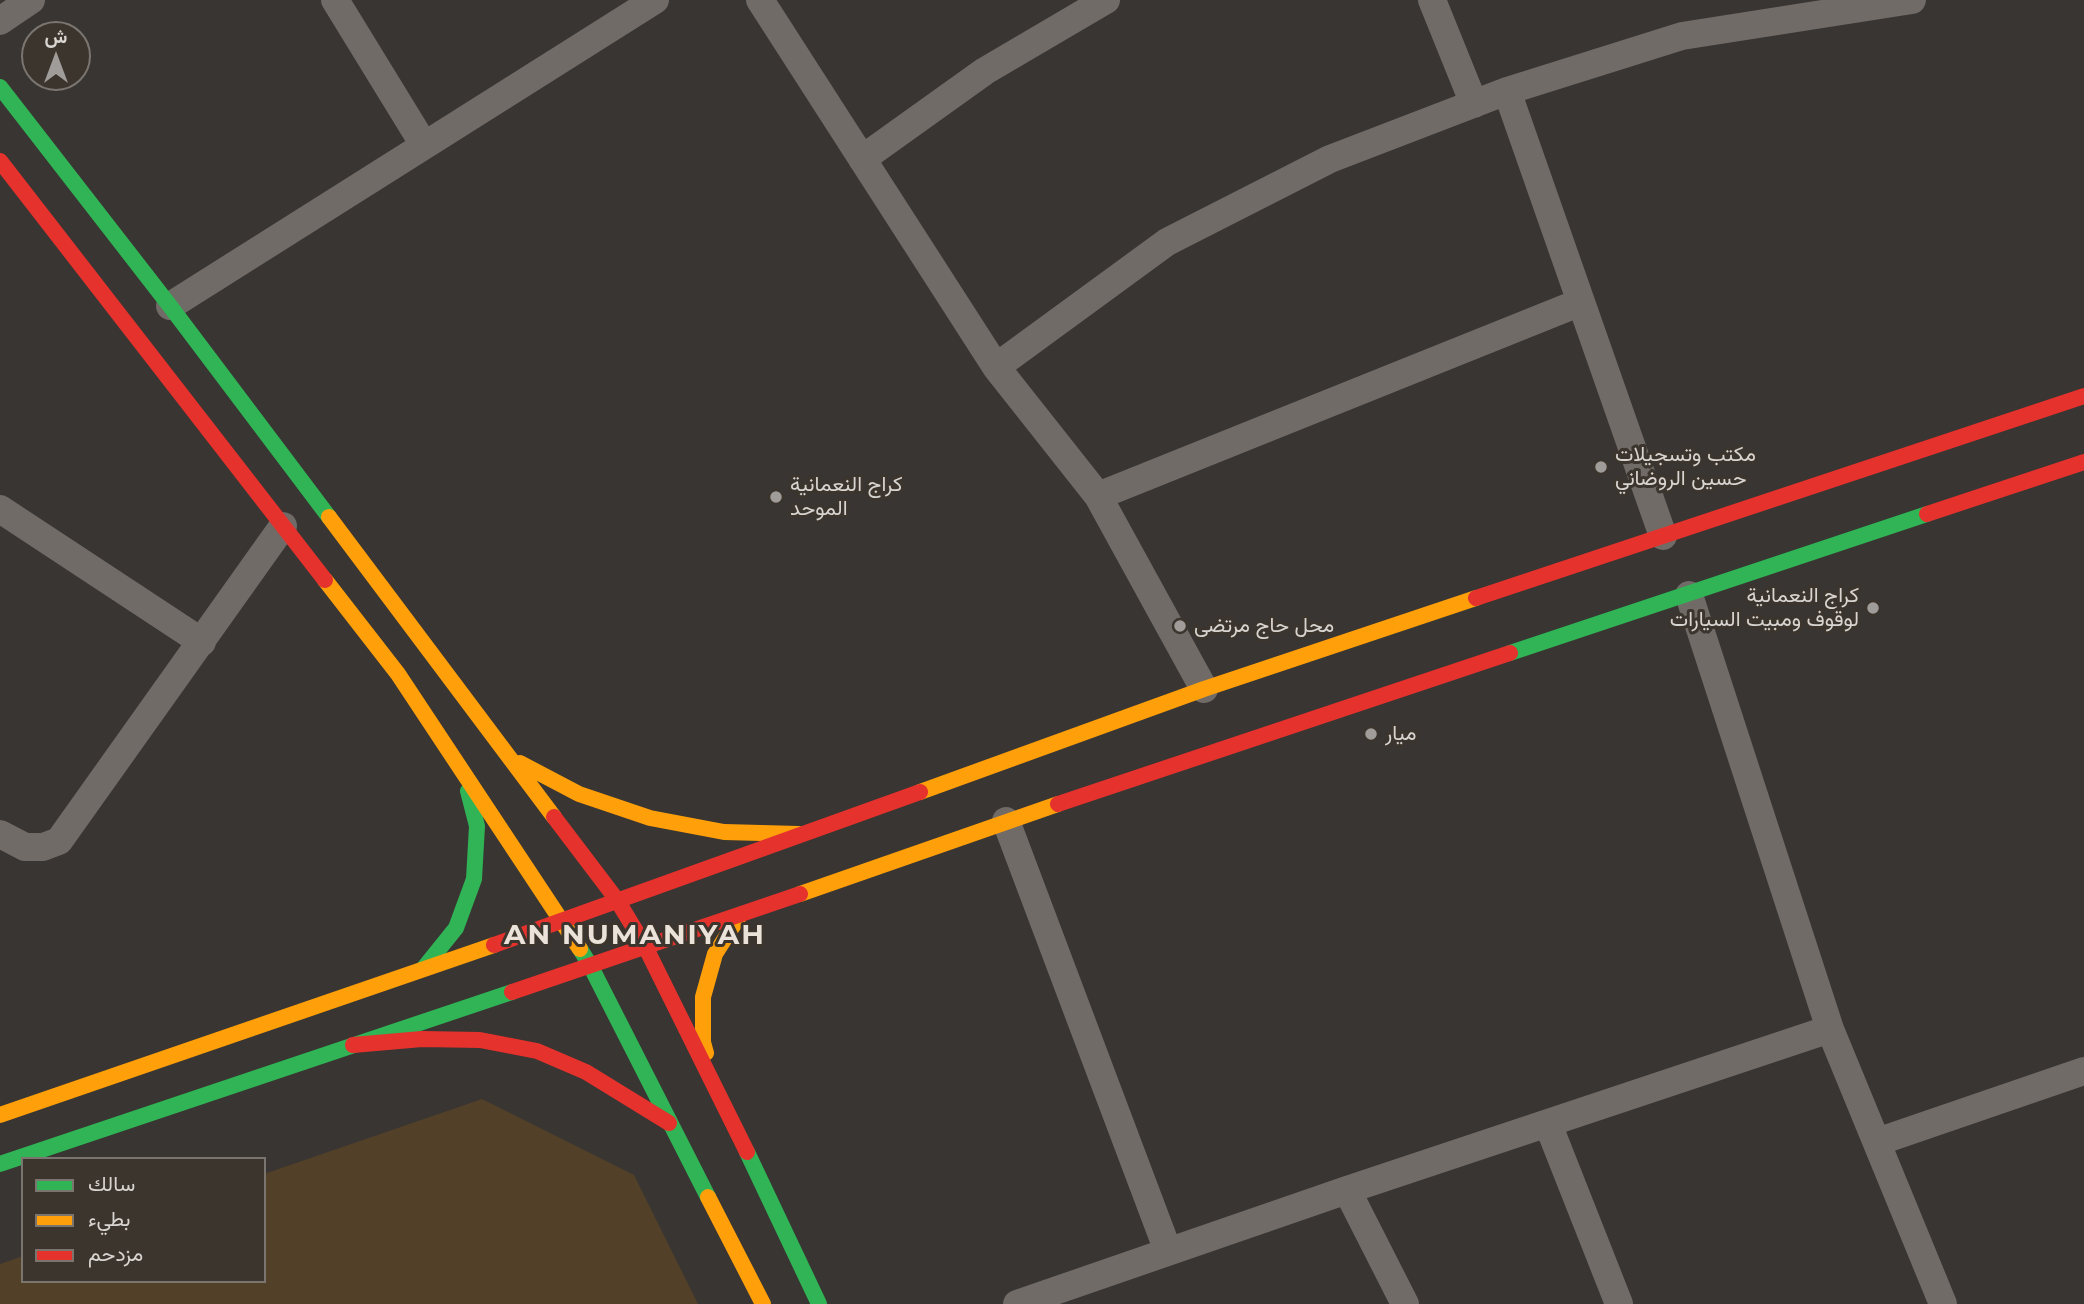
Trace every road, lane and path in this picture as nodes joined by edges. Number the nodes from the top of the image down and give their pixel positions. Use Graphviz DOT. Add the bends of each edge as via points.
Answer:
graph roads {
  1 [pos="31,0"];
  2 [pos="335,0"];
  3 [pos="656,0"];
  4 [pos="760,0"];
  5 [pos="1106,0"];
  6 [pos="1432,0"];
  7 [pos="1912,0"];
  8 [pos="0,21"];
  9 [pos="0,87"];
  10 [pos="1507,91"];
  11 [pos="1474,104"];
  12 [pos="424,145"];
  13 [pos="862,159"];
  14 [pos="0,161"];
  15 [pos="1581,302"];
  16 [pos="170,306"];
  17 [pos="996,367"];
  18 [pos="2084,396"];
  19 [pos="2084,463"];
  20 [pos="1098,496"];
  21 [pos="0,509"];
  22 [pos="283,526"];
  23 [pos="1663,536"];
  24 [pos="1689,595"];
  25 [pos="202,642"];
  26 [pos="1204,689"];
  27 [pos="513,760"];
  28 [pos="464,775"];
  29 [pos="1006,821"];
  30 [pos="0,834"];
  31 [pos="799,834"];
  32 [pos="617,900"];
  33 [pos="740,915"];
  34 [pos="562,921"];
  35 [pos="645,946"];
  36 [pos="590,965"];
  37 [pos="423,969"];
  38 [pos="1830,1029"];
  39 [pos="353,1045"];
  40 [pos="2084,1071"];
  41 [pos="716,1086"];
  42 [pos="0,1115"];
  43 [pos="669,1123"];
  44 [pos="1548,1124"];
  45 [pos="1877,1142"];
  46 [pos="0,1164"];
  47 [pos="1347,1190"];
  48 [pos="1168,1251"];
  49 [pos="763,1304"];
  50 [pos="819,1304"];
  51 [pos="1017,1304"];
  52 [pos="1405,1304"];
  53 [pos="1619,1304"];
  54 [pos="1943,1304"];
  1 -- 8 [label="street"];
  2 -- 12 [label="street"];
  3 -- 12 [label="street"];
  4 -- 13 [label="street"];
  5 -- 13 [label="street" via="985,71"];
  6 -- 11 [label="street"];
  7 -- 10 [label="street" via="1682,36"];
  9 -- 16 [label="main road"];
  10 -- 11 [label="street"];
  10 -- 15 [label="street"];
  11 -- 17 [label="street" via="1330,159 1167,242"];
  12 -- 16 [label="street"];
  13 -- 17 [label="street"];
  14 -- 22 [label="main road"];
  15 -- 20 [label="street"];
  15 -- 23 [label="street"];
  16 -- 27 [label="main road"];
  17 -- 20 [label="street"];
  18 -- 23 [label="main road"];
  19 -- 24 [label="main road"];
  20 -- 26 [label="street"];
  21 -- 25 [label="street"];
  22 -- 25 [label="street"];
  22 -- 28 [label="main road" via="398,674"];
  23 -- 26 [label="main road"];
  24 -- 29 [label="main road"];
  24 -- 38 [label="street"];
  25 -- 30 [label="street" via="59,841 25,847"];
  26 -- 31 [label="main road"];
  27 -- 31 [label="main road" via="579,794 650,818 724,832"];
  27 -- 32 [label="main road"];
  28 -- 34 [label="main road"];
  28 -- 37 [label="main road" via="477,826 474,878 456,928"];
  29 -- 33 [label="main road"];
  29 -- 48 [label="street"];
  31 -- 32 [label="main road"];
  32 -- 34 [label="main road"];
  32 -- 35 [label="main road"];
  33 -- 35 [label="main road"];
  33 -- 41 [label="main road" via="715,954 703,997 703,1042"];
  34 -- 36 [label="main road"];
  34 -- 37 [label="main road"];
  35 -- 36 [label="main road"];
  35 -- 41 [label="main road"];
  36 -- 39 [label="main road"];
  36 -- 43 [label="main road"];
  37 -- 42 [label="main road"];
  38 -- 44 [label="street"];
  38 -- 45 [label="street"];
  39 -- 43 [label="main road" via="480,1040 537,1051 586,1072"];
  39 -- 46 [label="main road"];
  40 -- 45 [label="street"];
  41 -- 50 [label="main road"];
  43 -- 49 [label="main road"];
  44 -- 47 [label="street"];
  44 -- 53 [label="street"];
  45 -- 54 [label="street"];
  47 -- 48 [label="street"];
  47 -- 52 [label="street"];
  48 -- 51 [label="street"];
}
